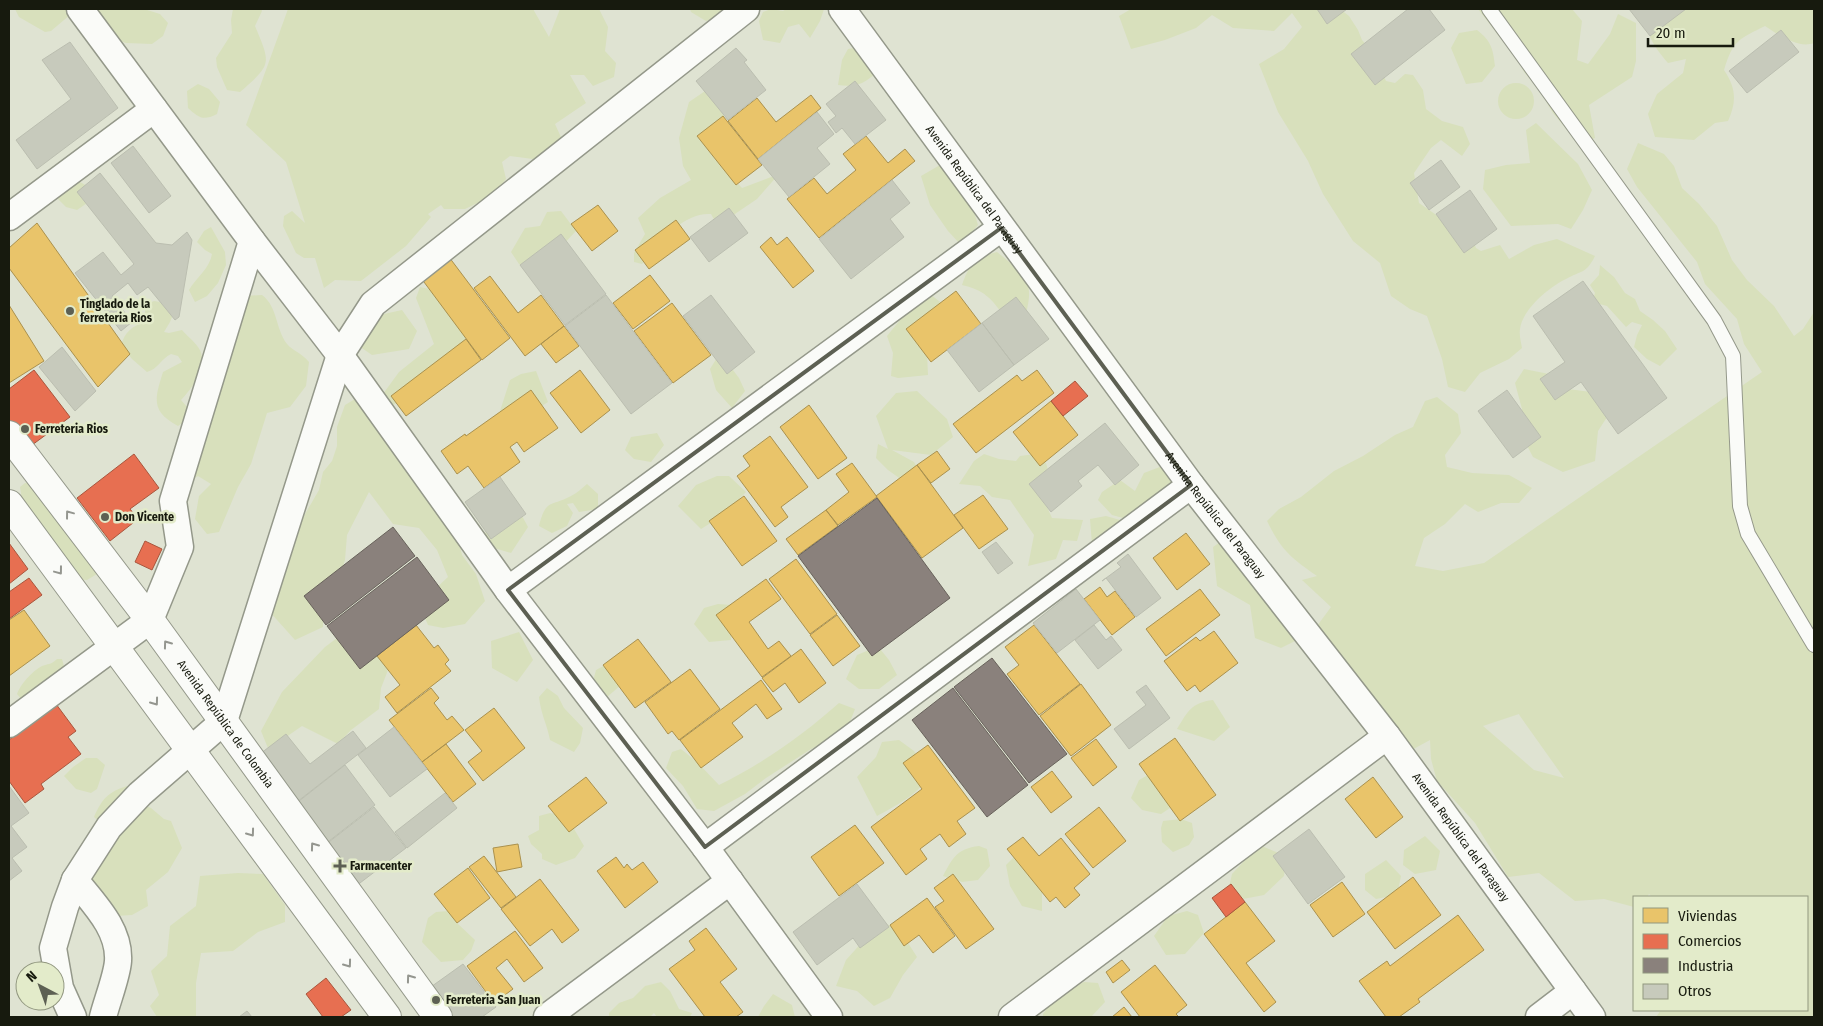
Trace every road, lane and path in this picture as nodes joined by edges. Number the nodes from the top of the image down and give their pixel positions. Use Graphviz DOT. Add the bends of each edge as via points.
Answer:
graph roads {
  1 [pos="80,9"];
  2 [pos="746,9"];
  3 [pos="842,9"];
  4 [pos="1489,9"];
  5 [pos="154,109"];
  6 [pos="9,218"];
  7 [pos="1001,228"];
  8 [pos="252,241"];
  9 [pos="340,355"];
  10 [pos="9,435"];
  11 [pos="1191,485"];
  12 [pos="9,504"];
  13 [pos="508,590"];
  14 [pos="150,620"];
  15 [pos="1814,645"];
  16 [pos="114,646"];
  17 [pos="224,721"];
  18 [pos="9,724"];
  19 [pos="1387,736"];
  20 [pos="191,750"];
  21 [pos="705,847"];
  22 [pos="75,880"];
  23 [pos="730,881"];
  24 [pos="1573,991"];
  25 [pos="73,1017"];
  26 [pos="103,1017"];
  27 [pos="387,1017"];
  28 [pos="438,1017"];
  29 [pos="546,1017"];
  30 [pos="829,1017"];
  31 [pos="1012,1017"];
  32 [pos="1539,1017"];
  33 [pos="1592,1017"];
  1 -- 5 [label="street"];
  2 -- 9 [label="street" via="373,304"];
  3 -- 7 [label="street, Avenida República del Paraguay"];
  4 -- 15 [label="lane" via="1714,320 1733,356 1740,506 1748,534"];
  5 -- 6 [label="street"];
  5 -- 8 [label="street"];
  7 -- 11 [label="street, Avenida República del Paraguay"];
  7 -- 13 [label="street"];
  8 -- 9 [label="street"];
  8 -- 14 [label="street" via="173,500 180,547"];
  9 -- 13 [label="street"];
  9 -- 17 [label="street"];
  14 -- 10 [label="street, Avenida República de Colombia, one-way"];
  11 -- 19 [label="street, Avenida República del Paraguay"];
  11 -- 21 [label="street"];
  12 -- 16 [label="street, one-way"];
  13 -- 21 [label="street"];
  14 -- 16 [label="street"];
  17 -- 14 [label="street, Avenida República de Colombia, one-way"];
  16 -- 18 [label="street"];
  16 -- 20 [label="street, one-way"];
  17 -- 20 [label="street"];
  28 -- 17 [label="street, Avenida República de Colombia, one-way"];
  19 -- 24 [label="street, Avenida República del Paraguay"];
  19 -- 31 [label="street"];
  20 -- 22 [label="street" via="140,794 109,827"];
  20 -- 27 [label="street, one-way"];
  21 -- 23 [label="street"];
  22 -- 25 [label="street" via="53,948 60,988"];
  22 -- 26 [label="street" via="116,939 118,962"];
  23 -- 29 [label="street"];
  23 -- 30 [label="street"];
  24 -- 32 [label="street"];
  24 -- 33 [label="street, Avenida República del Paraguay"];
}
